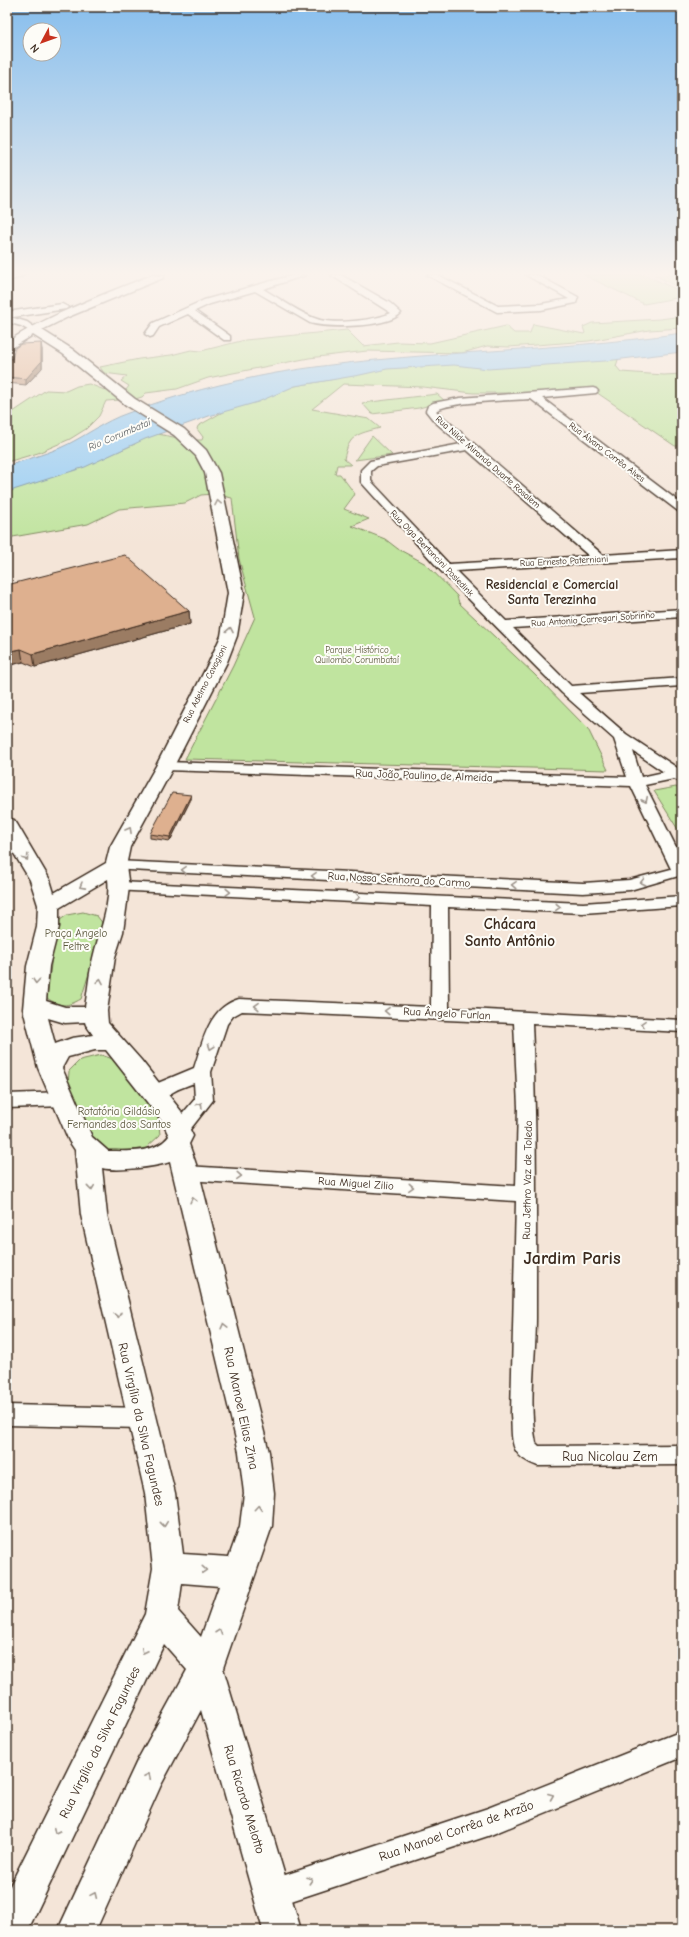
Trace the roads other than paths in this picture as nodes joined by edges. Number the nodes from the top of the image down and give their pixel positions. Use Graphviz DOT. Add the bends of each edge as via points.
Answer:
graph roads {
  1 [pos="82,365"];
  2 [pos="593,391"];
  3 [pos="532,395"];
  4 [pos="469,446"];
  5 [pos="682,509"];
  6 [pos="682,554"];
  7 [pos="600,559"];
  8 [pos="445,568"];
  9 [pos="682,614"];
  10 [pos="503,625"];
  11 [pos="682,682"];
  12 [pos="567,690"];
  13 [pos="621,737"];
  14 [pos="165,766"];
  15 [pos="680,775"];
  16 [pos="636,782"];
  17 [pos="7,824"];
  18 [pos="681,871"];
  19 [pos="118,877"];
  20 [pos="440,901"];
  21 [pos="682,901"];
  22 [pos="48,905"];
  23 [pos="34,1004"];
  24 [pos="96,1011"];
  25 [pos="440,1013"];
  26 [pos="523,1017"];
  27 [pos="682,1026"];
  28 [pos="112,1042"];
  29 [pos="50,1068"];
  30 [pos="202,1072"];
  31 [pos="157,1096"];
  32 [pos="64,1100"];
  33 [pos="7,1101"];
  34 [pos="177,1138"];
  35 [pos="87,1150"];
  36 [pos="186,1173"];
  37 [pos="526,1194"];
  38 [pos="7,1415"];
  39 [pos="142,1418"];
  40 [pos="682,1455"];
  41 [pos="538,1456"];
  42 [pos="169,1568"];
  43 [pos="240,1572"];
  44 [pos="161,1616"];
  45 [pos="206,1668"];
  46 [pos="682,1744"];
  47 [pos="272,1892"];
  48 [pos="9,1930"];
  49 [pos="77,1930"];
  50 [pos="282,1930"];
  14 -- 1 [label="street, Rua Adelmo Cavagioni, one-way" via="230,636 236,593 212,473 196,446 121,396"];
  2 -- 3 [label="street, Rua Nilde Miranda Duarte Rosalem"];
  3 -- 4 [label="street, Rua Nilde Miranda Duarte Rosalem" via="460,401 434,406 431,409 432,413"];
  3 -- 5 [label="street, Rua Álvaro Corrêa Alves"];
  4 -- 7 [label="street, Rua Nilde Miranda Duarte Rosalem"];
  4 -- 8 [label="street, Rua Olga Bertoncini Posledink" via="374,463 366,470 369,488"];
  6 -- 7 [label="street, Rua Ernesto Paterniani"];
  7 -- 8 [label="street, Rua Ernesto Paterniani"];
  8 -- 10 [label="street, Rua Olga Bertoncini Posledink"];
  9 -- 10 [label="street, Rua Antonio Carregari Sobrinho"];
  10 -- 12 [label="street, Rua Olga Bertoncini Posledink"];
  11 -- 12 [label="street"];
  12 -- 13 [label="street, Rua Olga Bertoncini Posledink"];
  13 -- 15 [label="street, Rua Olga Bertoncini Posledink"];
  13 -- 16 [label="street"];
  14 -- 16 [label="street, Rua João Paulino de Almeida"];
  19 -- 14 [label="street, Rua Adelmo Cavagioni, one-way" via="120,847"];
  15 -- 16 [label="street, Rua João Paulino de Almeida"];
  16 -- 18 [label="street, one-way"];
  17 -- 22 [label="street, one-way" via="40,880"];
  18 -- 19 [label="street, Rua Nossa Senhora do Carmo, one-way" via="630,885 583,888"];
  19 -- 20 [label="street, Rua Nossa Senhora do Carmo, one-way"];
  19 -- 22 [label="street, one-way"];
  24 -- 19 [label="street, Rua Adelmo Cavagioni, one-way" via="104,957 112,932"];
  20 -- 21 [label="street, Rua Nossa Senhora do Carmo, one-way" via="583,908"];
  20 -- 25 [label="street"];
  22 -- 23 [label="street, one-way" via="48,928 38,966"];
  23 -- 24 [label="street" via="65,1016 80,1016"];
  23 -- 29 [label="street"];
  24 -- 28 [label="street" via="97,1024"];
  25 -- 26 [label="street, Rua Ângelo Furlan"];
  25 -- 30 [label="street, Rua Ângelo Furlan, one-way" via="239,1005 226,1012 219,1022"];
  27 -- 26 [label="street, Rua Ângelo Furlan, one-way"];
  26 -- 37 [label="street, Rua Jethro Vaz de Toledo" via="527,1108"];
  28 -- 29 [label="street" via="95,1042 60,1051"];
  28 -- 31 [label="street"];
  29 -- 32 [label="street"];
  30 -- 31 [label="street" via="165,1088"];
  34 -- 30 [label="street, one-way" via="204,1100"];
  31 -- 34 [label="street" via="172,1116"];
  32 -- 33 [label="street"];
  32 -- 35 [label="street"];
  34 -- 35 [label="street" via="167,1153 149,1159 104,1160"];
  34 -- 36 [label="street, Rua Manoel Elias Zina"];
  35 -- 39 [label="street, Rua Virgílio da Silva Fagundes, one-way" via="94,1215"];
  36 -- 37 [label="street, Rua Miguel Zilio, one-way"];
  43 -- 36 [label="street, Rua Manoel Elias Zina, one-way" via="256,1526 259,1493 254,1452"];
  37 -- 41 [label="street, Rua Jethro Vaz de Toledo" via="522,1414 526,1448"];
  38 -- 39 [label="street"];
  39 -- 42 [label="street, Rua Virgílio da Silva Fagundes, one-way" via="160,1493"];
  40 -- 41 [label="street, Rua Nicolau Zem"];
  42 -- 43 [label="street, one-way"];
  42 -- 44 [label="street, Rua Virgílio da Silva Fagundes"];
  45 -- 43 [label="street, Rua Manoel Elias Zina, one-way"];
  44 -- 45 [label="street"];
  44 -- 48 [label="street, Rua Virgílio da Silva Fagundes, one-way"];
  45 -- 47 [label="street, Rua Ricardo Melotto"];
  49 -- 45 [label="street, one-way" via="149,1773"];
  47 -- 46 [label="street, Rua Manoel Corrêa de Arzão, one-way" via="488,1822"];
  47 -- 50 [label="street, Rua Ricardo Melotto"];
}
